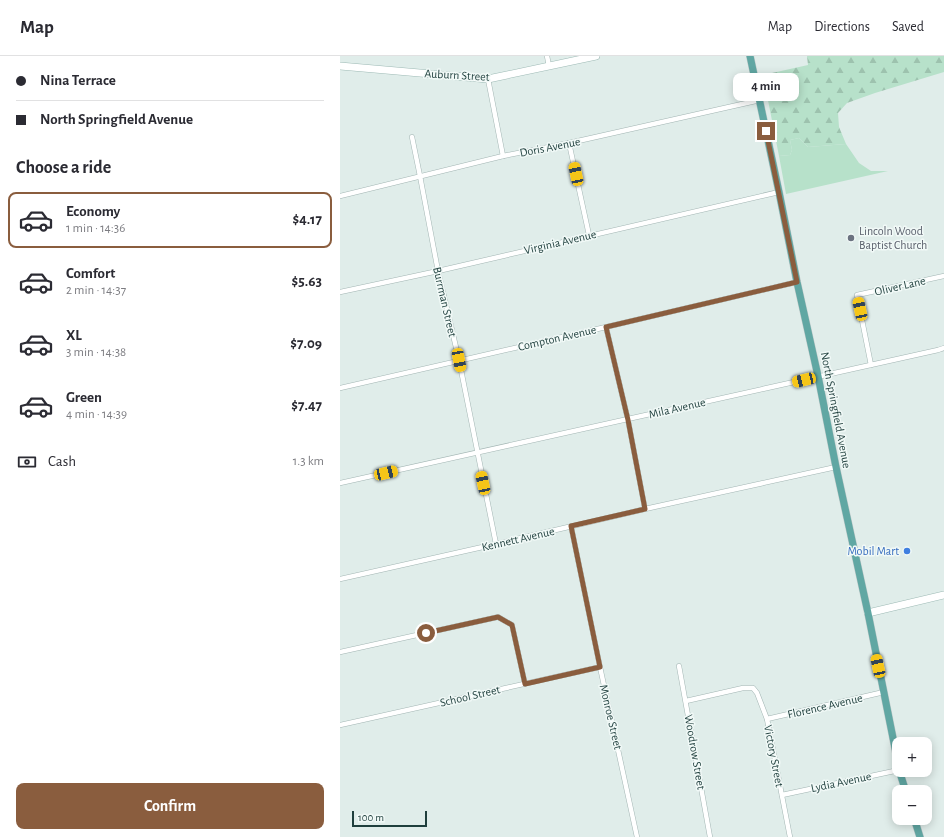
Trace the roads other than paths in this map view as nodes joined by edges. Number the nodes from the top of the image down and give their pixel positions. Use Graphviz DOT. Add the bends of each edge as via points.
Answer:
graph roads {
  1 [pos="547,56"];
  2 [pos="596,56"];
  3 [pos="750,56"];
  4 [pos="340,66"];
  5 [pos="550,66"];
  6 [pos="488,79"];
  7 [pos="760,100"];
  8 [pos="412,137"];
  9 [pos="569,143"];
  10 [pos="503,156"];
  11 [pos="420,176"];
  12 [pos="779,192"];
  13 [pos="340,196"];
  14 [pos="589,235"];
  15 [pos="438,271"];
  16 [pos="944,276"];
  17 [pos="797,282"];
  18 [pos="340,292"];
  19 [pos="606,327"];
  20 [pos="944,348"];
  21 [pos="459,360"];
  22 [pos="871,365"];
  23 [pos="818,376"];
  24 [pos="340,388"];
  25 [pos="628,420"];
  26 [pos="477,452"];
  27 [pos="836,467"];
  28 [pos="340,483"];
  29 [pos="645,509"];
  30 [pos="571,526"];
  31 [pos="496,544"];
  32 [pos="340,579"];
  33 [pos="944,595"];
  34 [pos="868,613"];
  35 [pos="340,652"];
  36 [pos="679,666"];
  37 [pos="600,667"];
  38 [pos="525,684"];
  39 [pos="884,692"];
  40 [pos="686,701"];
  41 [pos="767,719"];
  42 [pos="340,725"];
  43 [pos="893,737"];
  44 [pos="892,771"];
  45 [pos="782,795"];
  46 [pos="916,825"];
  47 [pos="919,836"];
  48 [pos="637,837"];
  49 [pos="710,837"];
  50 [pos="790,837"];
  1 -- 5 [label="street"];
  2 -- 5 [label="main road, Auburn Street"];
  3 -- 7 [label="main road, North Springfield Avenue"];
  4 -- 6 [label="main road, Auburn Street"];
  5 -- 6 [label="main road, Auburn Street"];
  6 -- 10 [label="street"];
  7 -- 9 [label="street, Doris Avenue"];
  7 -- 12 [label="main road, North Springfield Avenue"];
  8 -- 11 [label="street, Burrman Street"];
  9 -- 10 [label="street, Doris Avenue"];
  9 -- 14 [label="street"];
  10 -- 11 [label="street, Doris Avenue"];
  11 -- 13 [label="street, Doris Avenue"];
  11 -- 15 [label="street, Burrman Street"];
  12 -- 14 [label="street, Virginia Avenue"];
  12 -- 17 [label="main road, North Springfield Avenue"];
  14 -- 15 [label="street, Virginia Avenue"];
  15 -- 18 [label="street, Virginia Avenue"];
  15 -- 21 [label="street, Burrman Street"];
  16 -- 22 [label="street, Oliver Lane" via="856,295"];
  17 -- 19 [label="street, Compton Avenue"];
  17 -- 23 [label="main road, North Springfield Avenue"];
  19 -- 21 [label="street, Compton Avenue"];
  19 -- 25 [label="street"];
  20 -- 22 [label="street, Mila Avenue"];
  21 -- 24 [label="street, Compton Avenue"];
  21 -- 26 [label="street, Burrman Street"];
  22 -- 23 [label="street, Mila Avenue"];
  23 -- 25 [label="street, Mila Avenue"];
  23 -- 27 [label="main road, North Springfield Avenue"];
  25 -- 26 [label="street, Mila Avenue"];
  25 -- 29 [label="street"];
  26 -- 28 [label="street, Mila Avenue"];
  26 -- 31 [label="street, Burrman Street"];
  27 -- 29 [label="street, Kennett Avenue"];
  27 -- 34 [label="main road, North Springfield Avenue"];
  29 -- 30 [label="street, Kennett Avenue"];
  30 -- 31 [label="street, Kennett Avenue"];
  30 -- 37 [label="street, Monroe Street"];
  31 -- 32 [label="street, Kennett Avenue"];
  33 -- 34 [label="main road"];
  34 -- 39 [label="main road, North Springfield Avenue"];
  35 -- 38 [label="street" via="498,617 512,625"];
  36 -- 40 [label="street, Woodrow Street"];
  37 -- 38 [label="street, School Street"];
  37 -- 48 [label="street, Monroe Street"];
  38 -- 42 [label="street, School Street"];
  39 -- 41 [label="street, Florence Avenue"];
  39 -- 43 [label="main road, North Springfield Avenue"];
  40 -- 41 [label="street, Victory Street" via="753,688 758,693"];
  40 -- 49 [label="street, Woodrow Street"];
  41 -- 45 [label="street, Victory Street"];
  44 -- 45 [label="street, Lydia Avenue"];
  45 -- 50 [label="street, Victory Street"];
  46 -- 47 [label="main road"];
}
